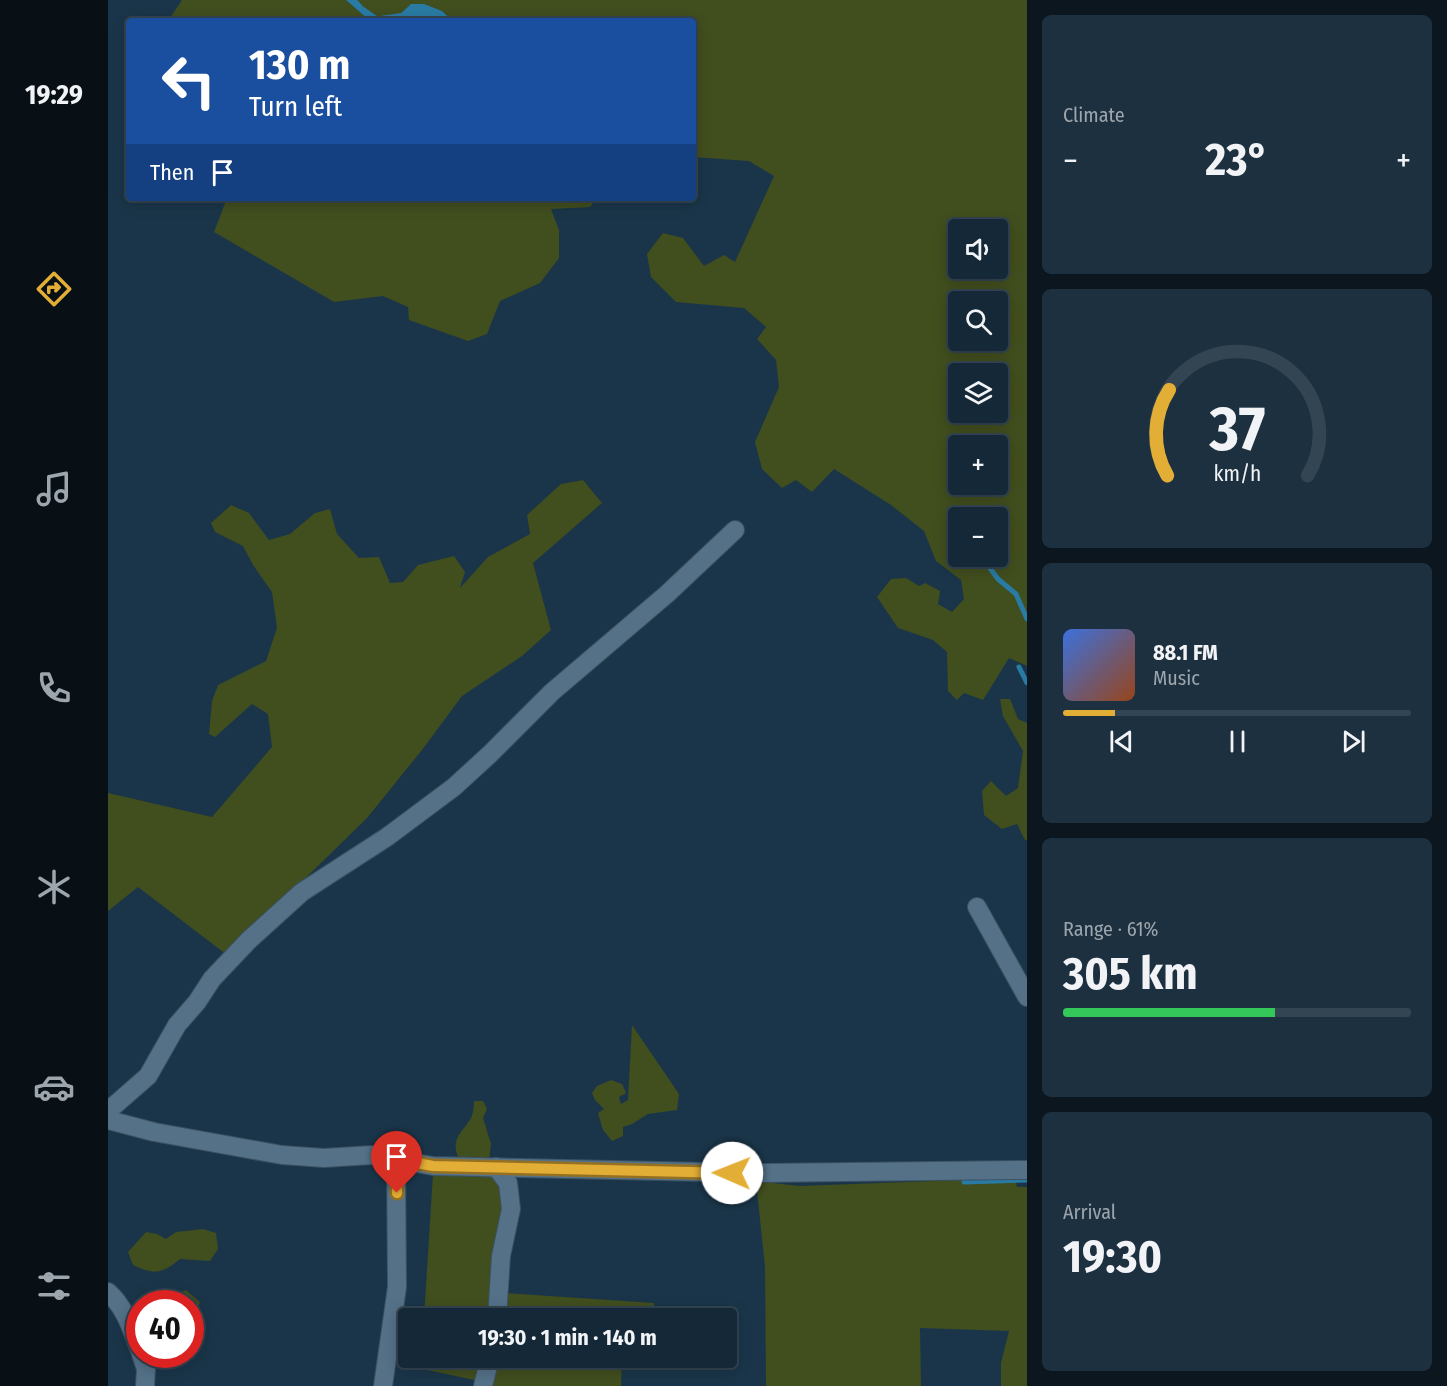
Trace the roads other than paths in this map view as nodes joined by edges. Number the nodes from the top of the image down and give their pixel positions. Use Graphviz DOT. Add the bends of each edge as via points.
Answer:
graph roads {
  1 [pos="735,530"];
  2 [pos="977,907"];
  3 [pos="1027,996"];
  4 [pos="108,1111"];
  5 [pos="108,1120"];
  6 [pos="396,1159"];
  7 [pos="496,1167"];
  8 [pos="1027,1170"];
  9 [pos="108,1292"];
  10 [pos="497,1308"];
  11 [pos="126,1316"];
  12 [pos="146,1368"];
  13 [pos="488,1368"];
  14 [pos="145,1386"];
  15 [pos="383,1386"];
  16 [pos="483,1386"];
  1 -- 4 [label="street" via="552,692 454,787 387,837 302,892 249,940 212,979 177,1025 148,1076"];
  2 -- 3 [label="street"];
  5 -- 6 [label="street" via="282,1155 372,1155"];
  6 -- 7 [label="street" via="433,1166"];
  6 -- 15 [label="street" via="397,1287"];
  7 -- 8 [label="street" via="754,1173"];
  7 -- 10 [label="street" via="508,1183 511,1209 501,1256"];
  9 -- 11 [label="street"];
  12 -- 14 [label="street"];
  13 -- 16 [label="street"];
}
